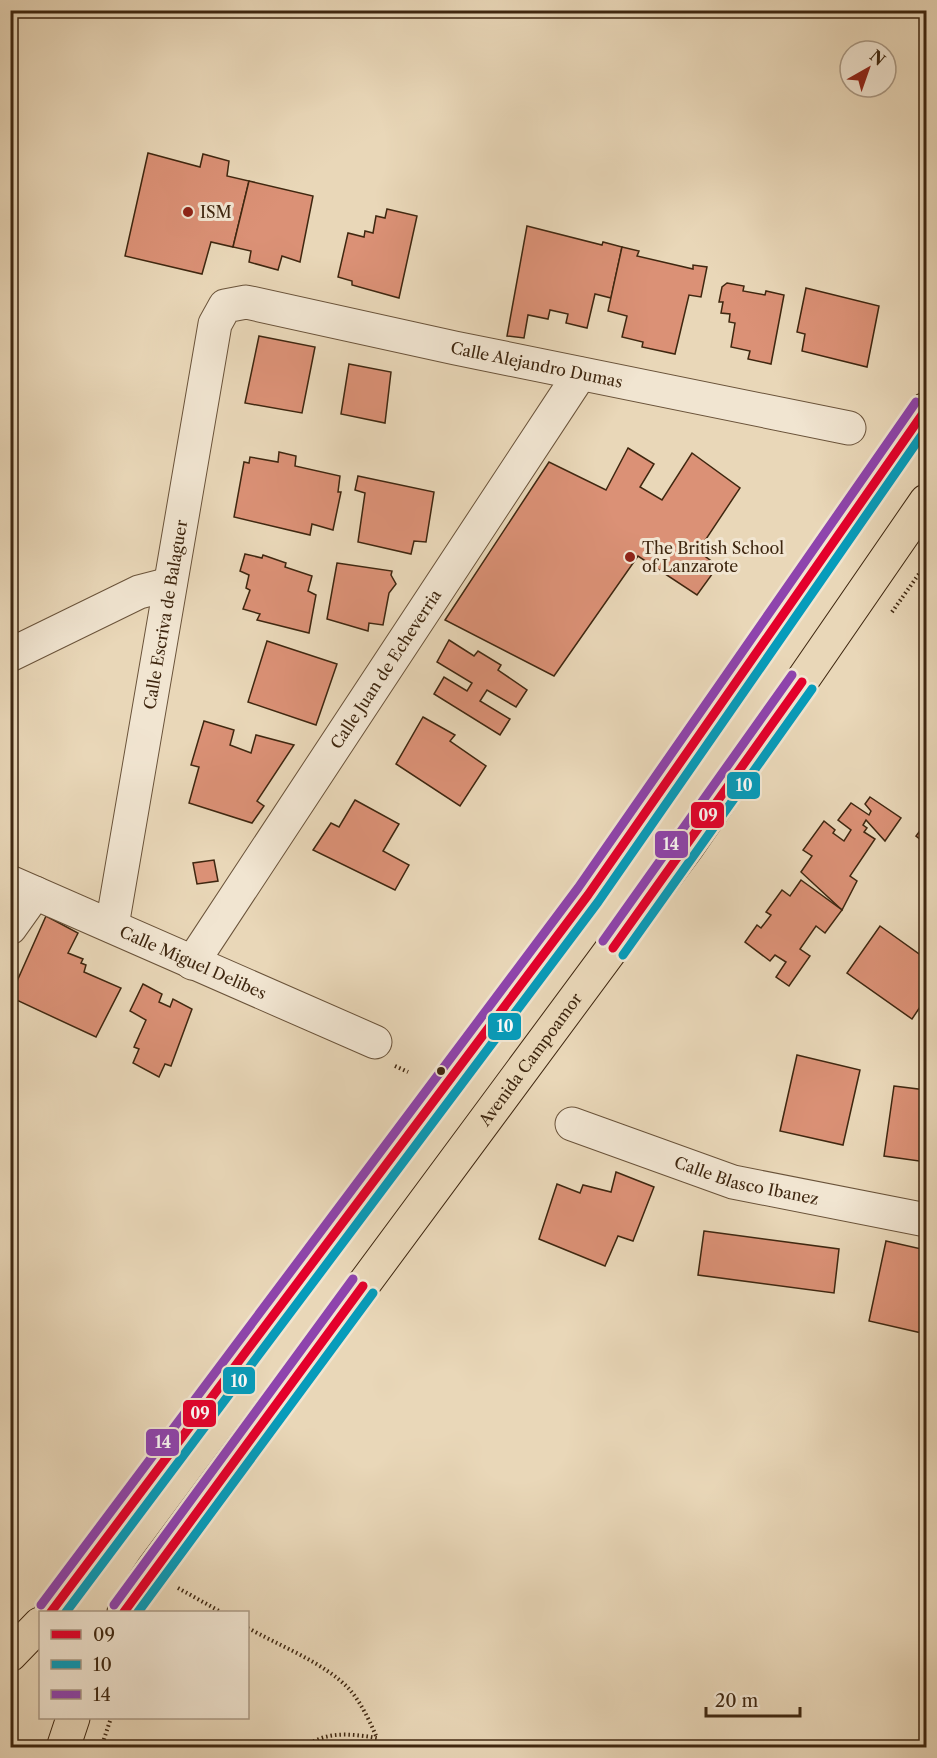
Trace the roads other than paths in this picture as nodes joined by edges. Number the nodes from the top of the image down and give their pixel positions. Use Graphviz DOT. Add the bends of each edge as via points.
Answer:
graph roads {
  1 [pos="225,306"];
  2 [pos="580,374"];
  3 [pos="927,409"];
  4 [pos="849,428"];
  5 [pos="927,501"];
  6 [pos="170,584"];
  7 [pos="10,655"];
  8 [pos="23,887"];
  9 [pos="112,926"];
  10 [pos="10,928"];
  11 [pos="192,963"];
  12 [pos="375,1042"];
  13 [pos="572,1124"];
  14 [pos="927,1220"];
  15 [pos="52,1611"];
  16 [pos="125,1611"];
  17 [pos="39,1625"];
  18 [pos="10,1655"];
  19 [pos="73,1719"];
  20 [pos="63,1748"];
  1 -- 2 [label="street, Calle Alejandro Dumas" via="246,302"];
  1 -- 6 [label="street, Calle Escriva de Balaguer" via="215,324"];
  2 -- 4 [label="street, Calle Alejandro Dumas"];
  2 -- 11 [label="street, Calle Juan de Echeverria"];
  3 -- 15 [label="highway" via="588,895"];
  5 -- 16 [label="highway, Avenida Campoamor" via="688,846"];
  6 -- 7 [label="street" via="139,592"];
  6 -- 9 [label="street, Calle Escriva de Balaguer"];
  8 -- 9 [label="street, Calle Miguel Delibes"];
  8 -- 10 [label="street"];
  9 -- 11 [label="street, Calle Miguel Delibes"];
  11 -- 12 [label="street, Calle Miguel Delibes"];
  13 -- 14 [label="street, Calle Blasco Ibanez" via="733,1182"];
  17 -- 18 [label="highway"];
  19 -- 20 [label="highway"];
}
